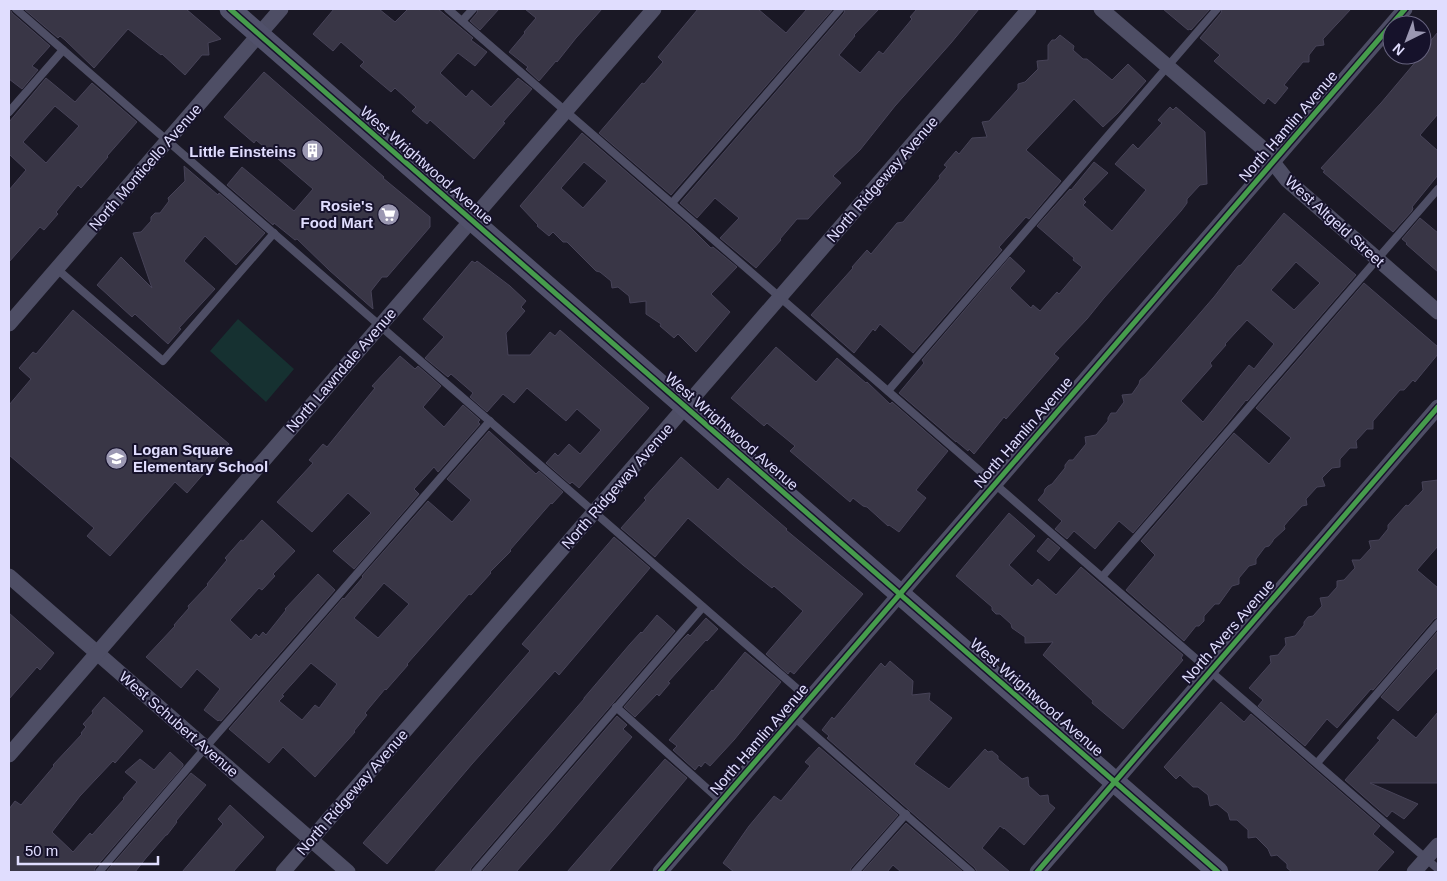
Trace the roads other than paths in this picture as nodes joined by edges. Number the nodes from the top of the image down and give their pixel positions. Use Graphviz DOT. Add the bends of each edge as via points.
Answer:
graph roads {
  1 [pos="16,9"];
  2 [pos="230,9"];
  3 [pos="281,9"];
  4 [pos="448,9"];
  5 [pos="473,9"];
  6 [pos="654,9"];
  7 [pos="840,9"];
  8 [pos="1030,9"];
  9 [pos="1101,9"];
  10 [pos="1217,9"];
  11 [pos="1405,9"];
  12 [pos="462,21"];
  13 [pos="259,34"];
  14 [pos="63,50"];
  15 [pos="1167,66"];
  16 [pos="566,111"];
  17 [pos="9,112"];
  18 [pos="167,140"];
  19 [pos="1273,162"];
  20 [pos="1438,189"];
  21 [pos="672,203"];
  22 [pos="471,220"];
  23 [pos="274,233"];
  24 [pos="1378,259"];
  25 [pos="57,268"];
  26 [pos="780,297"];
  27 [pos="1438,312"];
  28 [pos="9,324"];
  29 [pos="380,326"];
  30 [pos="888,391"];
  31 [pos="685,407"];
  32 [pos="1438,407"];
  33 [pos="490,421"];
  34 [pos="995,484"];
  35 [pos="594,512"];
  36 [pos="9,576"];
  37 [pos="1102,577"];
  38 [pos="900,594"];
  39 [pos="703,607"];
  40 [pos="1438,623"];
  41 [pos="97,653"];
  42 [pos="1210,671"];
  43 [pos="809,700"];
  44 [pos="616,708"];
  45 [pos="794,717"];
  46 [pos="205,748"];
  47 [pos="9,755"];
  48 [pos="1317,763"];
  49 [pos="1115,782"];
  50 [pos="721,801"];
  51 [pos="906,814"];
  52 [pos="311,840"];
  53 [pos="1438,845"];
  54 [pos="1426,858"];
  55 [pos="1438,869"];
  56 [pos="100,872"];
  57 [pos="283,872"];
  58 [pos="348,872"];
  59 [pos="474,872"];
  60 [pos="660,872"];
  61 [pos="855,872"];
  62 [pos="971,872"];
  63 [pos="1037,872"];
  64 [pos="1218,872"];
  65 [pos="1414,872"];
  1 -- 14 [label="lane"];
  2 -- 13 [label="street, West Wrightwood Avenue"];
  3 -- 13 [label="street, North Monticello Avenue"];
  4 -- 12 [label="lane"];
  5 -- 12 [label="lane"];
  6 -- 16 [label="street, North Lawndale Avenue"];
  7 -- 21 [label="lane"];
  8 -- 26 [label="street, North Ridgeway Avenue"];
  9 -- 15 [label="street, West Altgeld Street"];
  10 -- 15 [label="lane"];
  11 -- 19 [label="street, North Hamlin Avenue"];
  12 -- 16 [label="lane"];
  13 -- 18 [label="street, North Monticello Avenue"];
  13 -- 22 [label="street, West Wrightwood Avenue"];
  14 -- 17 [label="lane"];
  14 -- 18 [label="lane"];
  15 -- 19 [label="street, West Altgeld Street" via="1260,146"];
  15 -- 30 [label="lane"];
  16 -- 21 [label="lane"];
  16 -- 22 [label="street, North Lawndale Avenue"];
  18 -- 23 [label="lane"];
  18 -- 25 [label="street, North Monticello Avenue"];
  19 -- 24 [label="street, West Altgeld Street" via="1287,180"];
  19 -- 34 [label="street, North Hamlin Avenue"];
  20 -- 24 [label="lane"];
  21 -- 26 [label="lane"];
  22 -- 29 [label="street, North Lawndale Avenue"];
  22 -- 31 [label="street, West Wrightwood Avenue"];
  23 -- 25 [label="lane" via="164,361"];
  23 -- 29 [label="lane"];
  24 -- 27 [label="street, West Altgeld Street"];
  24 -- 37 [label="lane"];
  25 -- 28 [label="street, North Monticello Avenue"];
  26 -- 30 [label="lane"];
  26 -- 31 [label="street, North Ridgeway Avenue"];
  29 -- 33 [label="lane"];
  29 -- 41 [label="street, North Lawndale Avenue"];
  30 -- 34 [label="lane"];
  31 -- 35 [label="street, North Ridgeway Avenue"];
  31 -- 38 [label="street, West Wrightwood Avenue"];
  32 -- 42 [label="street, North Avers Avenue"];
  33 -- 35 [label="lane"];
  33 -- 46 [label="lane"];
  34 -- 37 [label="lane"];
  34 -- 38 [label="street, North Hamlin Avenue"];
  35 -- 39 [label="lane"];
  35 -- 52 [label="street, North Ridgeway Avenue"];
  36 -- 41 [label="street, West Schubert Avenue"];
  37 -- 42 [label="lane"];
  38 -- 43 [label="street, North Hamlin Avenue"];
  38 -- 49 [label="street, West Wrightwood Avenue"];
  39 -- 43 [label="lane"];
  39 -- 44 [label="lane"];
  40 -- 48 [label="lane"];
  41 -- 46 [label="street, West Schubert Avenue"];
  41 -- 47 [label="street, North Lawndale Avenue"];
  42 -- 48 [label="lane"];
  42 -- 49 [label="street, North Avers Avenue"];
  43 -- 45 [label="street, North Hamlin Avenue"];
  44 -- 50 [label="lane"];
  44 -- 59 [label="lane"];
  45 -- 50 [label="street, North Hamlin Avenue"];
  45 -- 51 [label="lane"];
  46 -- 52 [label="street, West Schubert Avenue"];
  46 -- 56 [label="lane"];
  48 -- 54 [label="lane"];
  49 -- 63 [label="street, North Avers Avenue"];
  49 -- 64 [label="street, West Wrightwood Avenue"];
  50 -- 60 [label="street, North Hamlin Avenue"];
  51 -- 61 [label="lane"];
  51 -- 62 [label="lane"];
  52 -- 57 [label="street, North Ridgeway Avenue"];
  52 -- 58 [label="street, West Schubert Avenue"];
  53 -- 54 [label="street"];
  54 -- 55 [label="lane"];
  54 -- 65 [label="street"];
}
